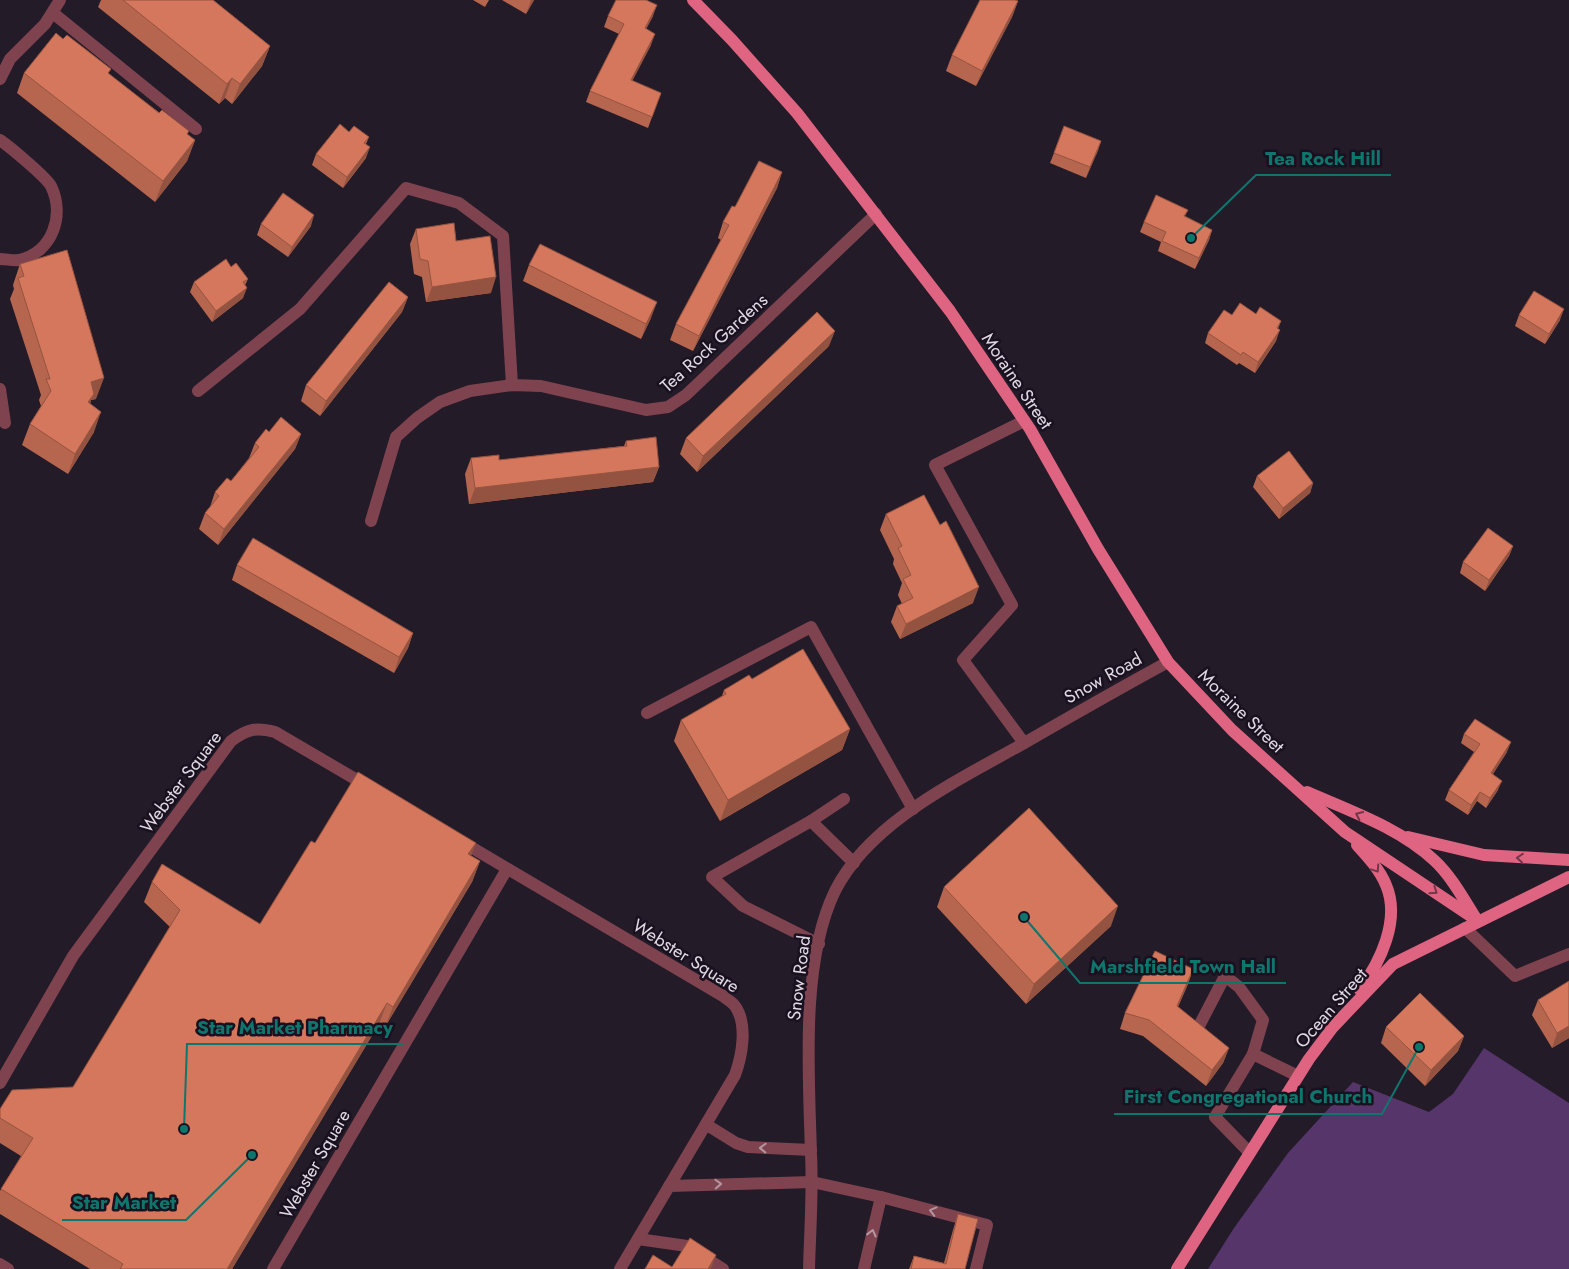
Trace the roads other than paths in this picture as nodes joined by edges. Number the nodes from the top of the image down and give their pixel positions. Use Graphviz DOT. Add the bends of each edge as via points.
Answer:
graph roads {
  1 [pos="60,0"];
  2 [pos="693,0"];
  3 [pos="52,13"];
  4 [pos="0,79"];
  5 [pos="196,130"];
  6 [pos="0,140"];
  7 [pos="876,214"];
  8 [pos="0,259"];
  9 [pos="512,385"];
  10 [pos="0,389"];
  11 [pos="198,391"];
  12 [pos="1024,421"];
  13 [pos="5,423"];
  14 [pos="370,521"];
  15 [pos="1168,662"];
  16 [pos="647,713"];
  17 [pos="1024,743"];
  18 [pos="1298,787"];
  19 [pos="384,796"];
  20 [pos="844,799"];
  21 [pos="913,809"];
  22 [pos="811,821"];
  23 [pos="1345,832"];
  24 [pos="449,834"];
  25 [pos="1403,836"];
  26 [pos="1569,860"];
  27 [pos="854,863"];
  28 [pos="507,869"];
  29 [pos="1569,877"];
  30 [pos="1478,921"];
  31 [pos="1465,928"];
  32 [pos="819,944"];
  33 [pos="1569,954"];
  34 [pos="1200,1026"];
  35 [pos="1333,1027"];
  36 [pos="1253,1054"];
  37 [pos="1298,1076"];
  38 [pos="0,1082"];
  39 [pos="706,1126"];
  40 [pos="811,1150"];
  41 [pos="1249,1152"];
  42 [pos="812,1182"];
  43 [pos="669,1186"];
  44 [pos="881,1197"];
  45 [pos="638,1239"];
  46 [pos="0,1264"];
  47 [pos="8,1269"];
  48 [pos="273,1269"];
  49 [pos="620,1269"];
  50 [pos="723,1269"];
  51 [pos="809,1269"];
  52 [pos="864,1269"];
  53 [pos="976,1269"];
  54 [pos="1177,1269"];
  1 -- 3 [label="street"];
  2 -- 7 [label="main road, Moraine Street" via="796,113"];
  3 -- 4 [label="street" via="10,59"];
  3 -- 5 [label="street"];
  6 -- 8 [label="street" via="51,185 58,208 56,230 41,248 19,260"];
  7 -- 9 [label="street, Tea Rock Gardens" via="686,395 668,407 646,410 541,386"];
  7 -- 12 [label="main road, Moraine Street" via="950,311"];
  9 -- 11 [label="street" via="503,236 459,203 406,188 300,309"];
  9 -- 14 [label="street, Tea Rock Gardens" via="470,391 440,402 396,437"];
  10 -- 13 [label="street"];
  12 -- 15 [label="main road, Moraine Street"];
  12 -- 17 [label="street" via="935,465 1012,605 963,660"];
  15 -- 17 [label="street, Snow Road"];
  15 -- 18 [label="main road, Moraine Street" via="1232,730"];
  16 -- 21 [label="street" via="811,627"];
  17 -- 21 [label="street, Snow Road"];
  18 -- 23 [label="main road, Moraine Street"];
  25 -- 18 [label="main road, Moraine Street, one-way"];
  19 -- 38 [label="street, Webster Square" via="275,732 247,729 231,741 73,956"];
  20 -- 22 [label="street"];
  21 -- 27 [label="street, Snow Road"];
  22 -- 27 [label="street"];
  22 -- 32 [label="street" via="712,876 743,906"];
  23 -- 30 [label="main road, Moraine Street, one-way"];
  23 -- 35 [label="main road, one-way" via="1378,870 1391,901 1384,946 1368,978"];
  24 -- 28 [label="street, Webster Square"];
  26 -- 25 [label="main road, one-way" via="1484,854"];
  25 -- 30 [label="main road, Moraine Street" via="1435,861"];
  27 -- 32 [label="street, Snow Road" via="835,891"];
  28 -- 39 [label="street, Webster Square" via="735,1006 741,1022 740,1058 735,1075"];
  28 -- 48 [label="street, Webster Square"];
  29 -- 30 [label="main road, Ocean Street"];
  30 -- 31 [label="main road, Ocean Street"];
  31 -- 33 [label="street" via="1515,976"];
  31 -- 35 [label="main road, Ocean Street" via="1393,964"];
  32 -- 40 [label="street, Snow Road" via="814,963 809,1032"];
  34 -- 36 [label="street" via="1225,976 1239,987 1263,1020"];
  35 -- 37 [label="main road, Ocean Street"];
  36 -- 37 [label="street"];
  36 -- 41 [label="street" via="1215,1117"];
  37 -- 41 [label="main road, Ocean Street"];
  40 -- 39 [label="street, one-way" via="748,1147 736,1144"];
  39 -- 43 [label="street, Webster Square"];
  40 -- 42 [label="street, Snow Road"];
  41 -- 54 [label="main road, Ocean Street"];
  43 -- 42 [label="street, one-way"];
  42 -- 44 [label="street"];
  42 -- 51 [label="street, Snow Road"];
  43 -- 45 [label="street, Webster Square"];
  52 -- 44 [label="street, one-way"];
  53 -- 44 [label="street, one-way" via="987,1225"];
  45 -- 49 [label="street, Webster Square"];
  45 -- 50 [label="street" via="687,1246"];
  46 -- 47 [label="street"];
}
